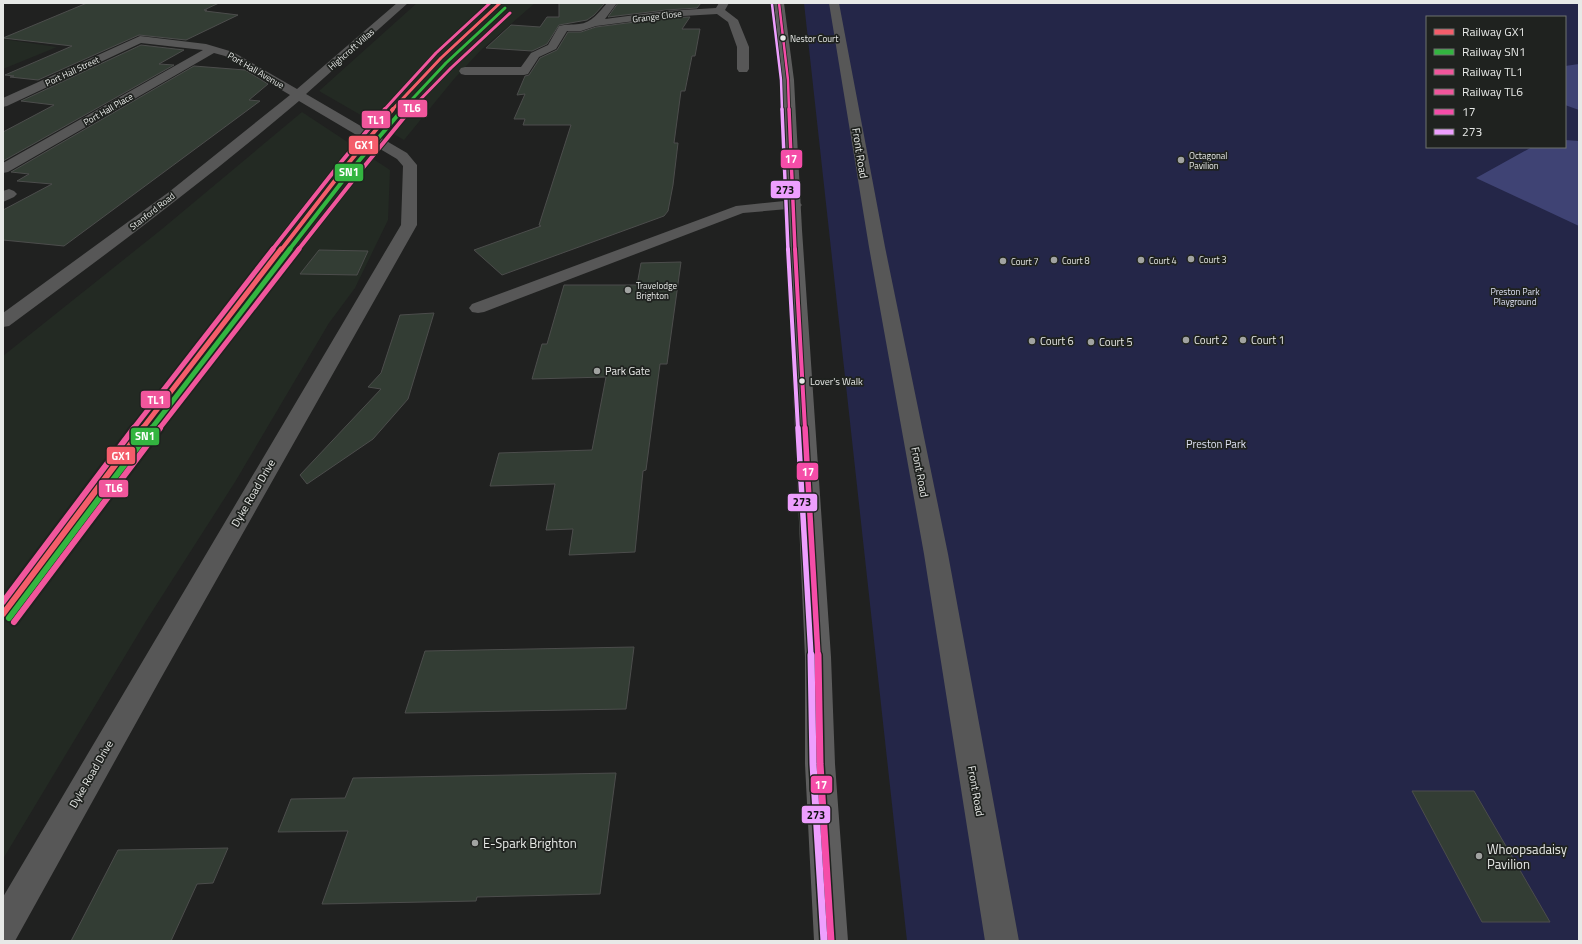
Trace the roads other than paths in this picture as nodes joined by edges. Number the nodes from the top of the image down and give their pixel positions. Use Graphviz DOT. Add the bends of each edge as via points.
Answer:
graph roads {
  1 [pos="403,3"];
  2 [pos="612,3"];
  3 [pos="779,3"];
  4 [pos="834,3"];
  5 [pos="721,7"];
  6 [pos="596,23"];
  7 [pos="140,39"];
  8 [pos="213,49"];
  9 [pos="743,69"];
  10 [pos="465,71"];
  11 [pos="304,99"];
  12 [pos="3,102"];
  13 [pos="3,169"];
  14 [pos="794,206"];
  15 [pos="478,308"];
  16 [pos="3,322"];
  17 [pos="3,929"];
  18 [pos="831,941"];
  19 [pos="1002,941"];
  1 -- 11 [label="street, Highcroft Villas"];
  2 -- 6 [label="street"];
  3 -- 14 [label="highway" via="788,80"];
  4 -- 19 [label="street, Front Road" via="878,254 937,562"];
  5 -- 6 [label="street, Grange Close"];
  5 -- 9 [label="street, Grange Close" via="733,20 743,47"];
  6 -- 10 [label="street, Grange Close" via="583,28 563,28 552,47 535,55 524,71"];
  7 -- 8 [label="street, Port Hall Avenue"];
  7 -- 12 [label="street, Port Hall Street"];
  8 -- 11 [label="street, Port Hall Avenue" via="229,54"];
  8 -- 13 [label="street, Port Hall Place"];
  11 -- 16 [label="street, Stanford Road" via="225,155"];
  11 -- 17 [label="street, Dyke Road Drive" via="402,156 410,165 409,225 154,663"];
  14 -- 15 [label="street" via="741,208"];
  14 -- 18 [label="highway" via="818,657 820,764"];
}
